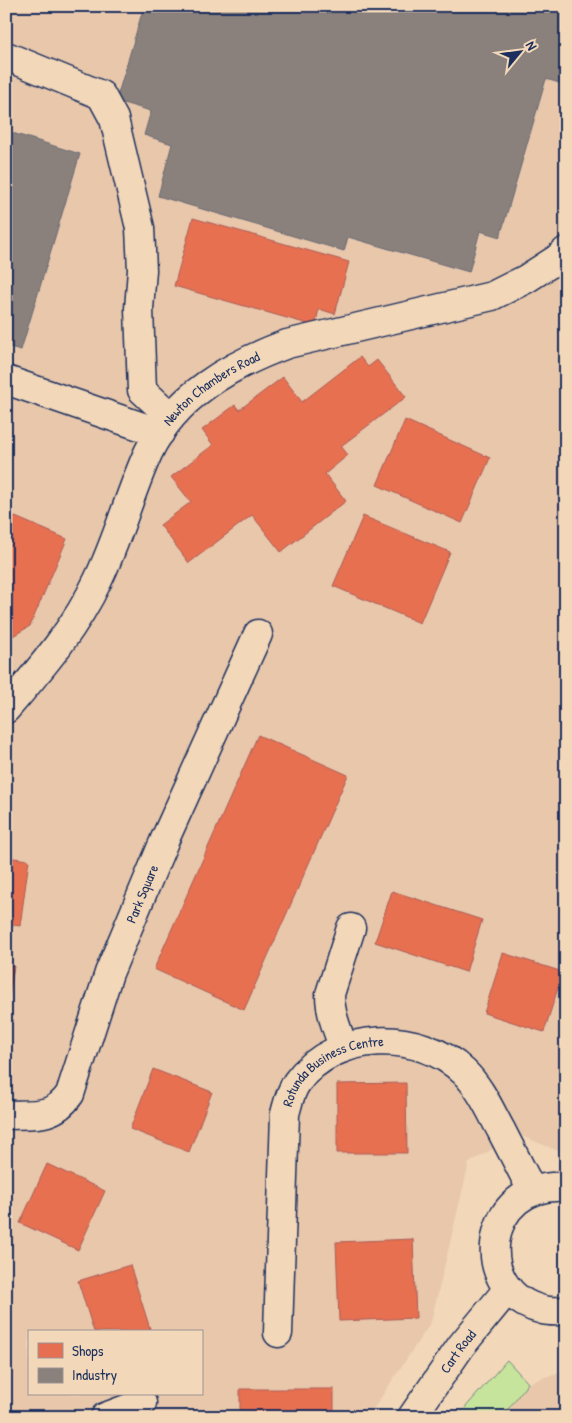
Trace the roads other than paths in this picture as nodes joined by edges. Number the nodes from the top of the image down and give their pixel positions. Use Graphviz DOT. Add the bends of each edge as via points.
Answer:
graph roads {
  1 [pos="6,56"];
  2 [pos="566,251"];
  3 [pos="6,380"];
  4 [pos="165,425"];
  5 [pos="258,634"];
  6 [pos="6,709"];
  7 [pos="351,928"];
  8 [pos="344,1048"];
  9 [pos="6,1115"];
  10 [pos="566,1187"];
  11 [pos="532,1191"];
  12 [pos="508,1289"];
  13 [pos="566,1311"];
  14 [pos="278,1333"];
  15 [pos="142,1403"];
  16 [pos="106,1417"];
  17 [pos="412,1417"];
  1 -- 4 [label="street" via="101,95 114,120 140,228 142,390"];
  2 -- 4 [label="street, Newton Chambers Road" via="542,269 492,296 287,344 258,355 204,386"];
  3 -- 4 [label="street"];
  4 -- 6 [label="street, Newton Chambers Road" via="149,452 113,549 74,624"];
  5 -- 9 [label="street, Park Square" via="112,964 70,1094 51,1112"];
  7 -- 8 [label="street" via="330,994 334,1022"];
  8 -- 11 [label="street, Rotunda Business Centre" via="358,1043 393,1041 451,1060 474,1083 492,1112"];
  8 -- 14 [label="street, Rotunda Business Centre" via="318,1062 297,1082 285,1114"];
  10 -- 11 [label="street"];
  11 -- 12 [label="street" via="510,1206 499,1222 494,1240 496,1266"];
  12 -- 13 [label="street" via="533,1307 544,1311"];
  12 -- 17 [label="street, Cart Road" via="461,1346"];
  15 -- 16 [label="street"];
}
